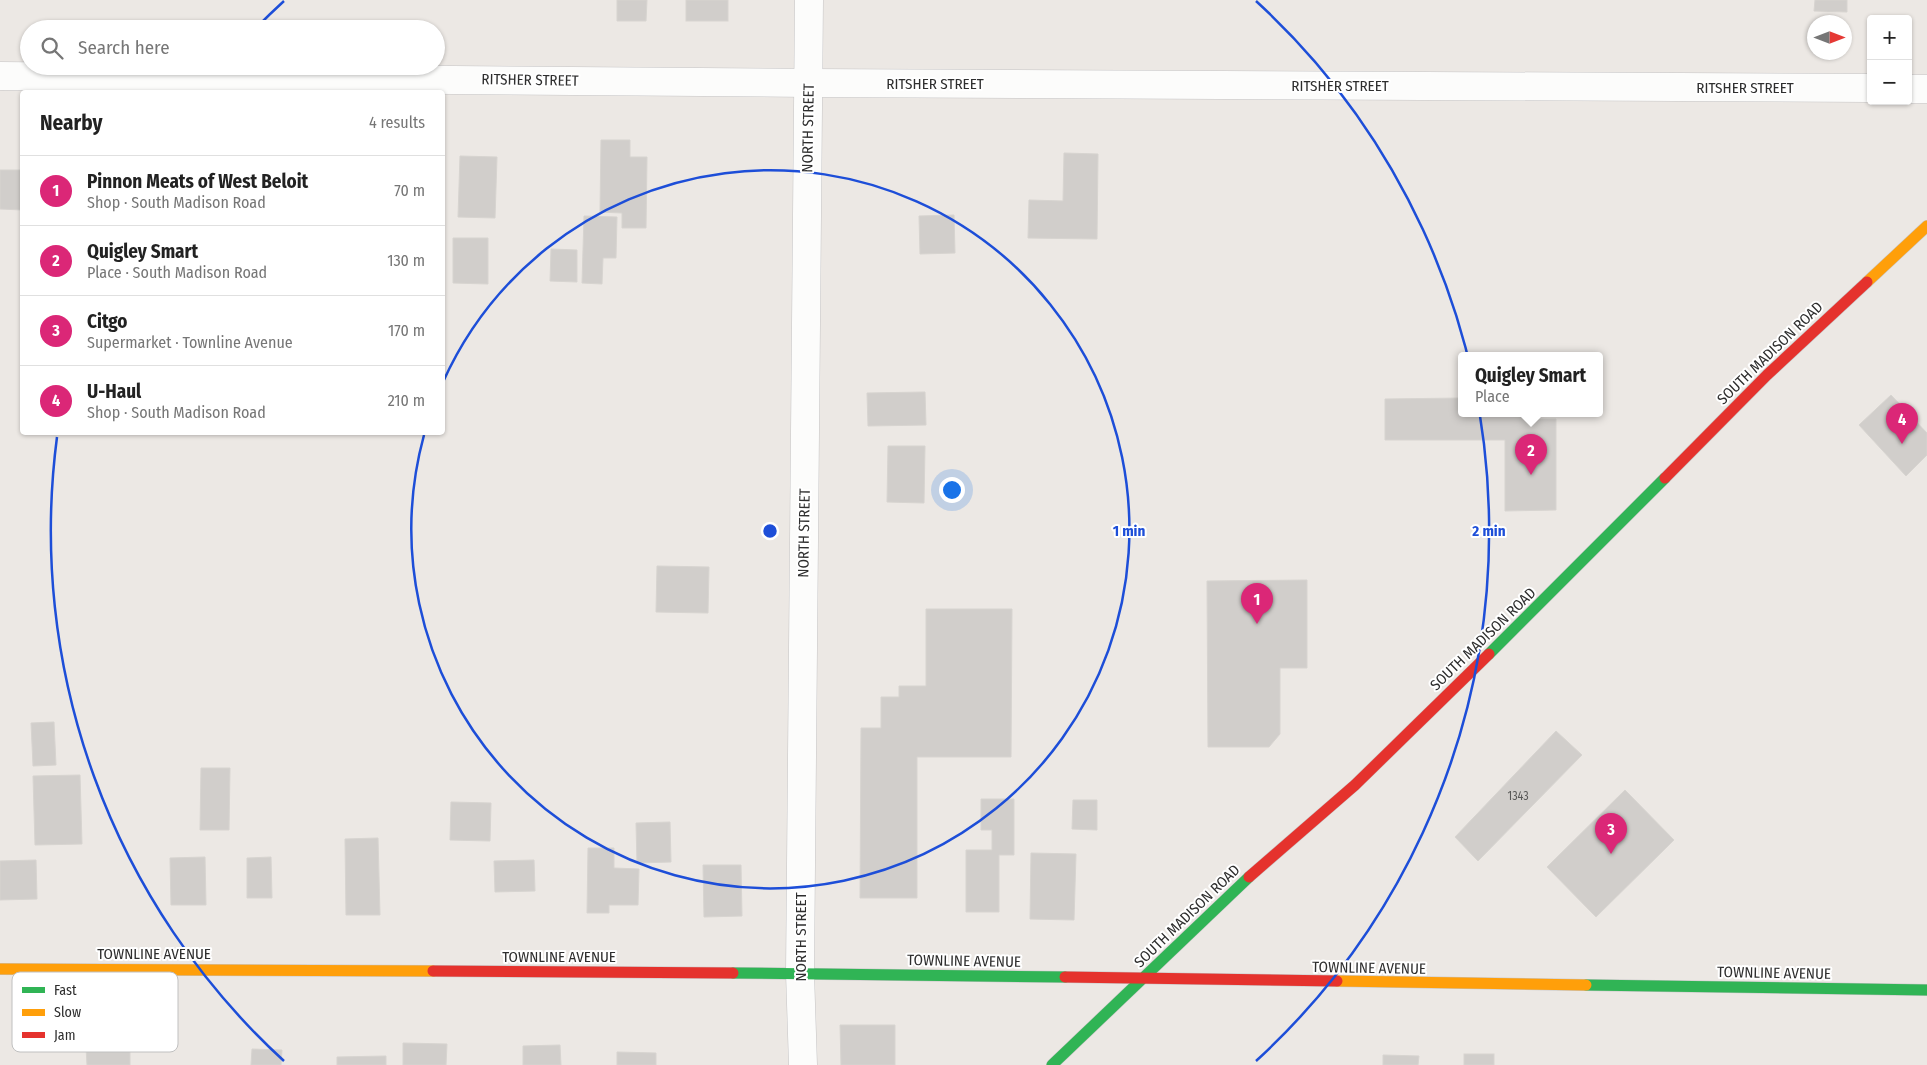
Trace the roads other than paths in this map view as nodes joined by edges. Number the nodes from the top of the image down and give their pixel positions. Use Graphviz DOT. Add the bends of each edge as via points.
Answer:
graph roads {
  1 [pos="810,0"];
  2 [pos="0,76"];
  3 [pos="809,83"];
  4 [pos="1867,88"];
  5 [pos="1912,88"];
  6 [pos="1927,89"];
  7 [pos="1927,226"];
  8 [pos="0,968"];
  9 [pos="800,973"];
  10 [pos="1143,980"];
  11 [pos="1927,990"];
  12 [pos="803,1065"];
  13 [pos="1052,1065"];
  1 -- 3 [label="street, NORTH STREET"];
  2 -- 3 [label="street, RITSHER STREET"];
  3 -- 4 [label="street, RITSHER STREET"];
  3 -- 9 [label="street, NORTH STREET"];
  5 -- 6 [label="street"];
  7 -- 10 [label="street, SOUTH MADISON ROAD" via="1766,375 1524,620 1355,785 1254,872"];
  8 -- 9 [label="street, TOWNLINE AVENUE"];
  9 -- 10 [label="street, TOWNLINE AVENUE"];
  9 -- 12 [label="street, NORTH STREET"];
  10 -- 11 [label="street, TOWNLINE AVENUE"];
  10 -- 13 [label="street, SOUTH MADISON ROAD"];
}
